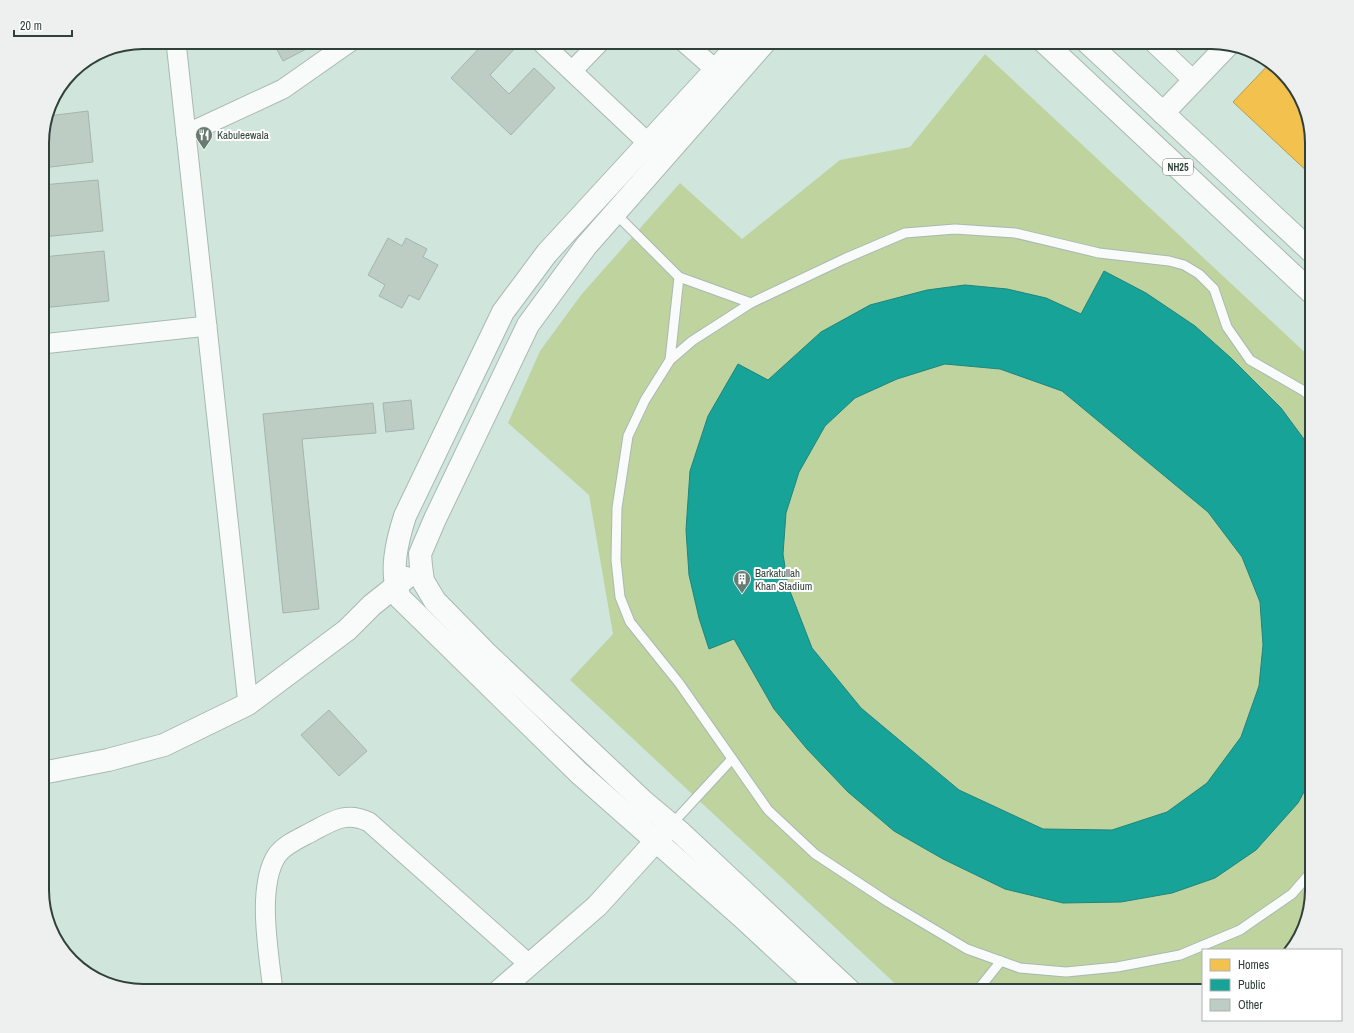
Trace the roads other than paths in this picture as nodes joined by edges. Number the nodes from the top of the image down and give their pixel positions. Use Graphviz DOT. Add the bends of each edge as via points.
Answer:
graph roads {
  1 [pos="177,49"];
  2 [pos="340,49"];
  3 [pos="548,49"];
  4 [pos="593,49"];
  5 [pos="692,49"];
  6 [pos="735,49"];
  7 [pos="759,49"];
  8 [pos="1051,49"];
  9 [pos="1094,49"];
  10 [pos="1161,49"];
  11 [pos="1223,50"];
  12 [pos="716,70"];
  13 [pos="572,72"];
  14 [pos="1194,80"];
  15 [pos="1163,113"];
  16 [pos="186,134"];
  17 [pos="649,144"];
  18 [pos="615,213"];
  19 [pos="1305,245"];
  20 [pos="679,277"];
  21 [pos="1305,286"];
  22 [pos="752,303"];
  23 [pos="207,326"];
  24 [pos="49,343"];
  25 [pos="670,360"];
  26 [pos="1305,394"];
  27 [pos="421,566"];
  28 [pos="395,587"];
  29 [pos="248,704"];
  30 [pos="732,759"];
  31 [pos="49,772"];
  32 [pos="671,825"];
  33 [pos="656,842"];
  34 [pos="1305,879"];
  35 [pos="1000,961"];
  36 [pos="530,965"];
  37 [pos="271,984"];
  38 [pos="507,984"];
  39 [pos="814,984"];
  40 [pos="842,984"];
  41 [pos="983,984"];
  1 -- 16 [label="street"];
  2 -- 16 [label="street" via="283,89"];
  3 -- 13 [label="street"];
  4 -- 13 [label="street"];
  5 -- 12 [label="street"];
  6 -- 12 [label="street"];
  7 -- 18 [label="street"];
  8 -- 21 [label="street, NH25"];
  9 -- 15 [label="street, NH25"];
  10 -- 14 [label="street"];
  11 -- 14 [label="street"];
  12 -- 17 [label="street"];
  13 -- 17 [label="street"];
  14 -- 15 [label="street"];
  15 -- 19 [label="street, NH25"];
  16 -- 23 [label="street"];
  17 -- 28 [label="street" via="547,253 503,312 405,516 397,541"];
  18 -- 20 [label="lane"];
  18 -- 27 [label="street" via="586,246 528,326 435,519 420,554"];
  20 -- 22 [label="lane"];
  20 -- 25 [label="lane"];
  22 -- 25 [label="lane" via="698,337"];
  22 -- 26 [label="lane" via="905,233 955,229 1015,233 1099,253 1184,265 1200,274 1214,289 1227,326 1250,360"];
  23 -- 24 [label="street"];
  23 -- 29 [label="street"];
  25 -- 30 [label="lane" via="645,400 628,436 617,508 616,560 620,597 630,622 652,651 665,663"];
  27 -- 28 [label="street"];
  27 -- 32 [label="street" via="423,581 441,606 486,653"];
  28 -- 29 [label="street" via="347,630"];
  28 -- 33 [label="street" via="400,598 422,620 579,773"];
  29 -- 31 [label="street" via="164,745"];
  30 -- 32 [label="lane"];
  30 -- 35 [label="lane" via="768,810 815,854 888,902 967,949"];
  32 -- 33 [label="street"];
  32 -- 40 [label="street"];
  33 -- 36 [label="street" via="597,906"];
  33 -- 39 [label="street"];
  34 -- 35 [label="lane" via="1292,894 1240,930 1180,955 1117,967 1066,972 1020,968"];
  35 -- 41 [label="lane"];
  36 -- 37 [label="street" via="369,822 357,816 343,817 287,846 277,856 268,879 265,901"];
  36 -- 38 [label="street"];
}
